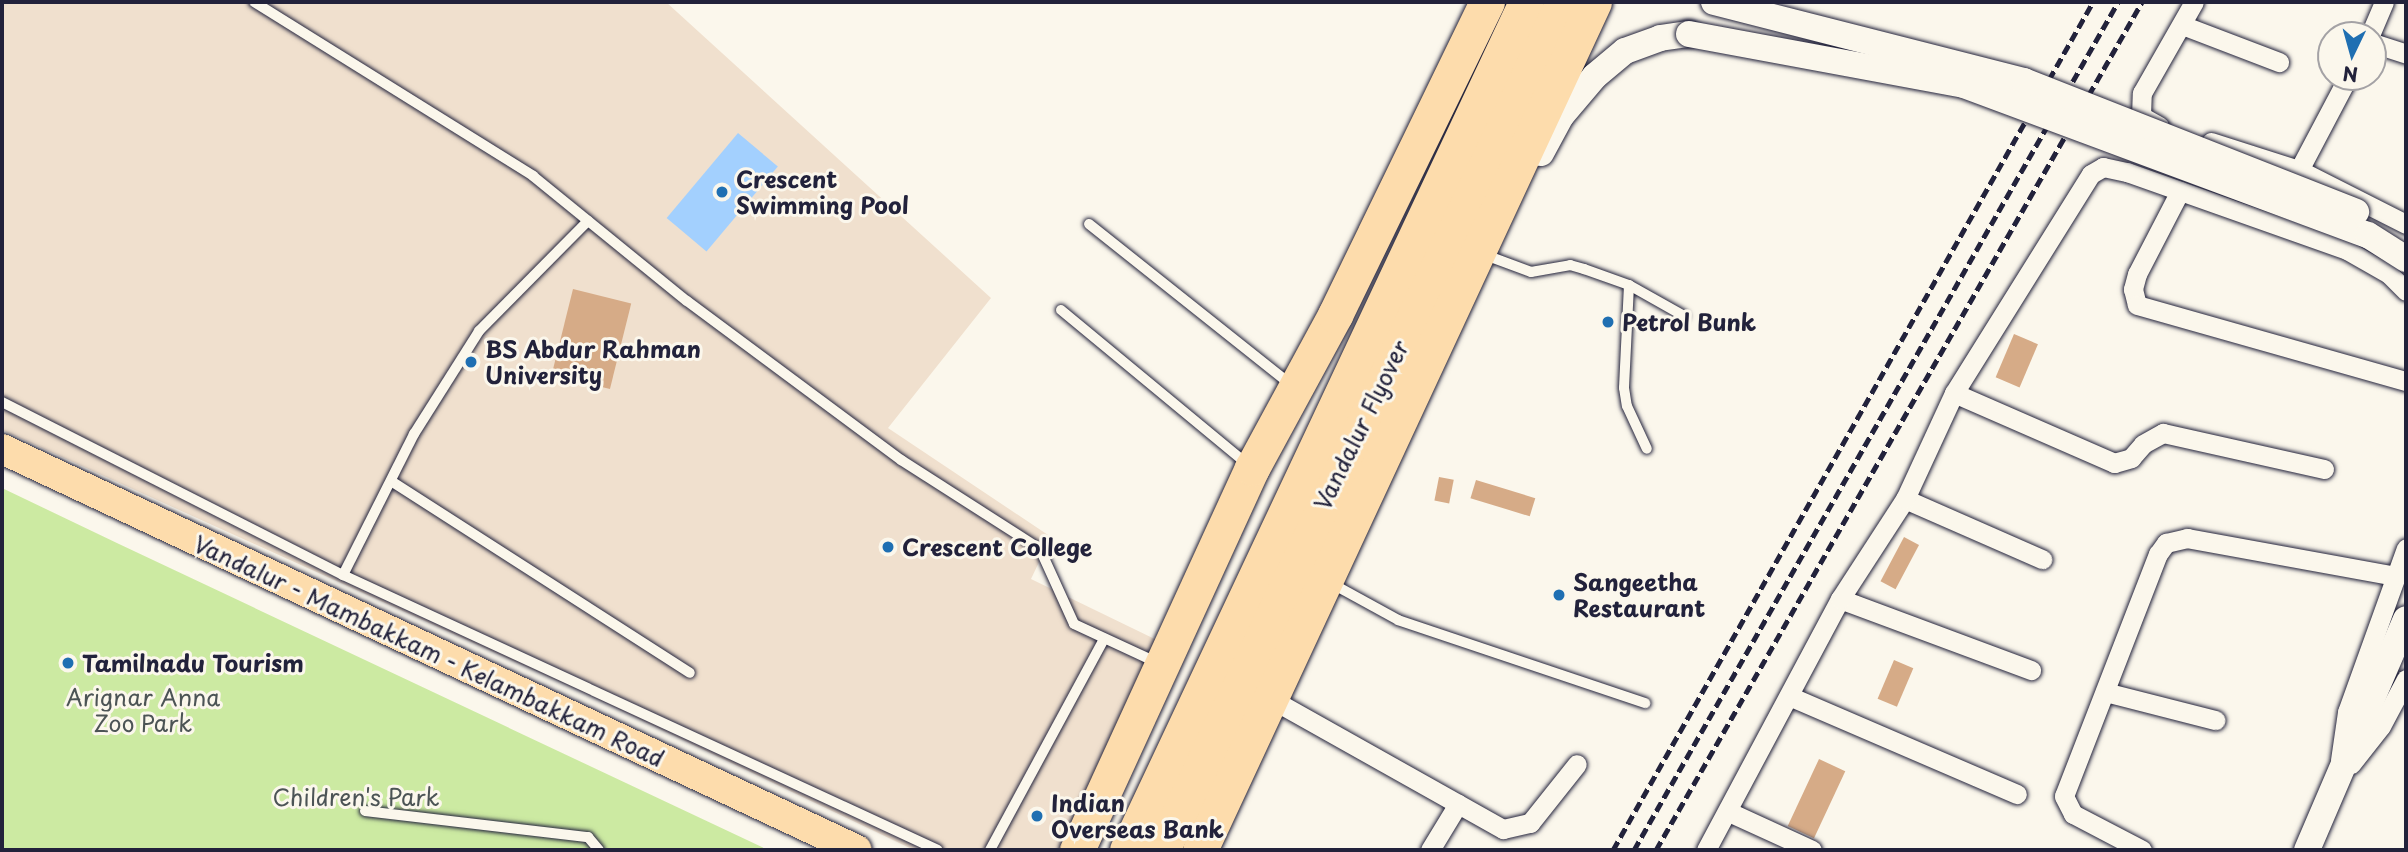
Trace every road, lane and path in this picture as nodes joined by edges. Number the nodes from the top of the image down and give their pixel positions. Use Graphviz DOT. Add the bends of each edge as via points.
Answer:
graph roads {
  1 [pos="254,2"];
  2 [pos="1487,2"];
  3 [pos="1526,2"];
  4 [pos="1563,2"];
  5 [pos="1594,2"];
  6 [pos="1714,2"];
  7 [pos="2194,2"];
  8 [pos="2384,2"];
  9 [pos="270,6"];
  10 [pos="2376,21"];
  11 [pos="2182,25"];
  12 [pos="2387,48"];
  13 [pos="2406,54"];
  14 [pos="2279,62"];
  15 [pos="2341,91"];
  16 [pos="2138,110"];
  17 [pos="2097,169"];
  18 [pos="2299,170"];
  19 [pos="2180,191"];
  20 [pos="588,221"];
  21 [pos="1089,224"];
  22 [pos="2406,224"];
  23 [pos="2406,238"];
  24 [pos="1488,256"];
  25 [pos="2406,259"];
  26 [pos="1629,285"];
  27 [pos="2406,291"];
  28 [pos="1061,310"];
  29 [pos="1684,316"];
  30 [pos="1435,340"];
  31 [pos="2406,381"];
  32 [pos="1294,387"];
  33 [pos="1954,393"];
  34 [pos="2,402"];
  35 [pos="2,449"];
  36 [pos="1647,449"];
  37 [pos="1252,468"];
  38 [pos="2324,469"];
  39 [pos="2,471"];
  40 [pos="391,481"];
  41 [pos="1905,499"];
  42 [pos="2406,548"];
  43 [pos="2042,559"];
  44 [pos="344,575"];
  45 [pos="2397,576"];
  46 [pos="1328,582"];
  47 [pos="1840,599"];
  48 [pos="2406,619"];
  49 [pos="1104,639"];
  50 [pos="1164,666"];
  51 [pos="2031,670"];
  52 [pos="2399,672"];
  53 [pos="690,673"];
  54 [pos="2105,692"];
  55 [pos="1789,696"];
  56 [pos="1273,700"];
  57 [pos="1645,703"];
  58 [pos="2215,720"];
  59 [pos="1577,764"];
  60 [pos="2338,782"];
  61 [pos="2017,794"];
  62 [pos="1458,804"];
  63 [pos="365,811"];
  64 [pos="1729,812"];
  65 [pos="600,850"];
  66 [pos="810,850"];
  67 [pos="857,850"];
  68 [pos="938,850"];
  69 [pos="990,850"];
  70 [pos="1077,850"];
  71 [pos="1127,850"];
  72 [pos="1163,850"];
  73 [pos="1200,850"];
  74 [pos="1430,850"];
  75 [pos="1706,850"];
  76 [pos="1812,850"];
  77 [pos="2142,850"];
  78 [pos="2307,850"];
  1 -- 9 [label="lane"];
  2 -- 32 [label="highway" via="1335,315"];
  3 -- 71 [label="highway, Vandalur Flyover"];
  4 -- 72 [label="highway, Vandalur Flyover"];
  5 -- 30 [label="highway"];
  6 -- 23 [label="street, bridge" via="2024,81 2250,168"];
  7 -- 11 [label="street"];
  8 -- 10 [label="street"];
  9 -- 20 [label="lane" via="533,176"];
  11 -- 14 [label="street"];
  11 -- 16 [label="street" via="2141,93"];
  12 -- 13 [label="street"];
  15 -- 18 [label="street"];
  16 -- 17 [label="street"];
  16 -- 18 [label="street" via="2148,122"];
  17 -- 19 [label="street" via="2109,167"];
  17 -- 33 [label="street" via="2078,191"];
  18 -- 22 [label="street"];
  19 -- 27 [label="street" via="2347,250 2389,274"];
  19 -- 31 [label="street" via="2137,274 2133,289 2137,305"];
  20 -- 40 [label="lane" via="479,331"];
  20 -- 49 [label="lane" via="687,301 901,460 1040,550 1074,624"];
  21 -- 32 [label="lane"];
  24 -- 25 [label="street, bridge" via="1561,116 1595,76 1625,51 1660,38 1689,34 1964,85 2368,235"];
  24 -- 26 [label="lane" via="1531,272 1570,265"];
  24 -- 30 [label="street"];
  26 -- 29 [label="lane"];
  26 -- 36 [label="lane" via="1624,388 1627,406"];
  28 -- 37 [label="lane"];
  30 -- 46 [label="highway"];
  32 -- 37 [label="highway"];
  33 -- 38 [label="street" via="2114,463 2131,458 2143,443 2163,433"];
  33 -- 41 [label="street"];
  34 -- 44 [label="lane"];
  35 -- 67 [label="main road, Vandalur - Mambakkam - Kelambakkam Road"];
  37 -- 50 [label="highway"];
  39 -- 66 [label="main road, Vandalur - Mambakkam - Kelambakkam Road"];
  40 -- 44 [label="lane"];
  40 -- 53 [label="lane"];
  41 -- 43 [label="street"];
  41 -- 47 [label="street"];
  42 -- 45 [label="street"];
  44 -- 68 [label="lane"];
  45 -- 54 [label="street" via="2175,539 2158,554"];
  45 -- 60 [label="street" via="2347,712"];
  46 -- 56 [label="highway"];
  46 -- 57 [label="lane" via="1398,620"];
  47 -- 51 [label="street"];
  47 -- 55 [label="street"];
  48 -- 52 [label="street"];
  49 -- 50 [label="lane"];
  49 -- 69 [label="lane"];
  50 -- 70 [label="highway"];
  52 -- 60 [label="street"];
  54 -- 58 [label="street"];
  54 -- 77 [label="street" via="2067,784 2067,806 2073,814"];
  55 -- 61 [label="street"];
  55 -- 64 [label="street"];
  56 -- 62 [label="street"];
  56 -- 73 [label="highway"];
  59 -- 62 [label="street" via="1530,823 1520,828 1503,829"];
  60 -- 78 [label="street"];
  62 -- 74 [label="street"];
  63 -- 65 [label="lane" via="588,837"];
  64 -- 75 [label="street"];
  64 -- 76 [label="street"];
}
